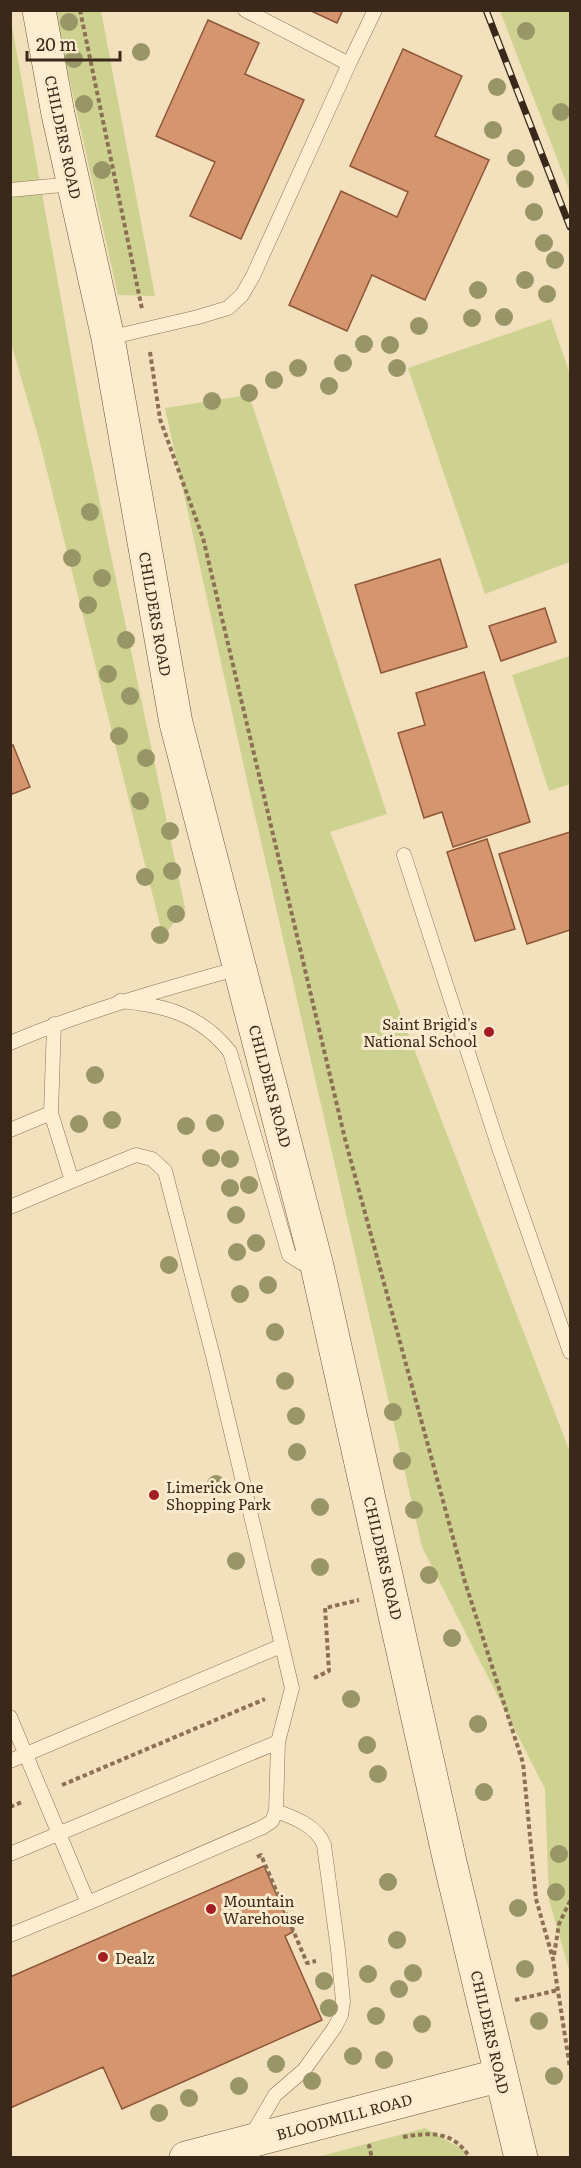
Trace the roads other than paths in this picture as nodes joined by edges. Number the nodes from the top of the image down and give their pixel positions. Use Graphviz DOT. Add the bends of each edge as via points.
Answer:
graph roads {
  1 [pos="39,10"];
  2 [pos="245,10"];
  3 [pos="375,10"];
  4 [pos="349,64"];
  5 [pos="73,184"];
  6 [pos="10,189"];
  7 [pos="108,338"];
  8 [pos="404,855"];
  9 [pos="239,968"];
  10 [pos="120,1002"];
  11 [pos="54,1024"];
  12 [pos="10,1043"];
  13 [pos="51,1113"];
  14 [pos="10,1130"];
  15 [pos="72,1181"];
  16 [pos="10,1207"];
  17 [pos="317,1266"];
  18 [pos="570,1352"];
  19 [pos="281,1646"];
  20 [pos="10,1717"];
  21 [pos="278,1742"];
  22 [pos="27,1755"];
  23 [pos="10,1761"];
  24 [pos="276,1811"];
  25 [pos="59,1833"];
  26 [pos="10,1854"];
  27 [pos="88,1903"];
  28 [pos="10,1935"];
  29 [pos="501,2075"];
  30 [pos="248,2142"];
  31 [pos="186,2157"];
  32 [pos="521,2157"];
  1 -- 5 [label="main road, CHILDERS ROAD"];
  2 -- 4 [label="lane"];
  3 -- 4 [label="lane"];
  4 -- 7 [label="lane" via="242,295 228,308"];
  5 -- 6 [label="lane"];
  5 -- 7 [label="main road, CHILDERS ROAD"];
  7 -- 9 [label="main road, CHILDERS ROAD" via="176,723"];
  8 -- 18 [label="lane"];
  9 -- 10 [label="lane"];
  9 -- 17 [label="main road, CHILDERS ROAD"];
  10 -- 11 [label="lane"];
  10 -- 17 [label="lane" via="148,1004 201,1023 230,1052 289,1255"];
  11 -- 12 [label="lane"];
  11 -- 13 [label="lane"];
  13 -- 14 [label="lane"];
  13 -- 15 [label="lane"];
  15 -- 16 [label="lane"];
  15 -- 19 [label="lane" via="136,1155 152,1159 165,1171"];
  17 -- 29 [label="main road, CHILDERS ROAD"];
  19 -- 21 [label="lane" via="292,1688"];
  19 -- 22 [label="lane"];
  20 -- 22 [label="lane"];
  21 -- 24 [label="lane"];
  21 -- 25 [label="lane"];
  22 -- 23 [label="lane"];
  22 -- 25 [label="lane"];
  24 -- 27 [label="lane" via="272,1821 262,1827"];
  24 -- 30 [label="lane" via="295,1818 321,1837 343,2001 335,2027 304,2070 275,2096"];
  25 -- 26 [label="lane"];
  25 -- 27 [label="lane"];
  27 -- 28 [label="lane"];
  29 -- 30 [label="main road, BLOODMILL ROAD"];
  29 -- 32 [label="main road, CHILDERS ROAD"];
  30 -- 31 [label="main road, BLOODMILL ROAD"];
}
